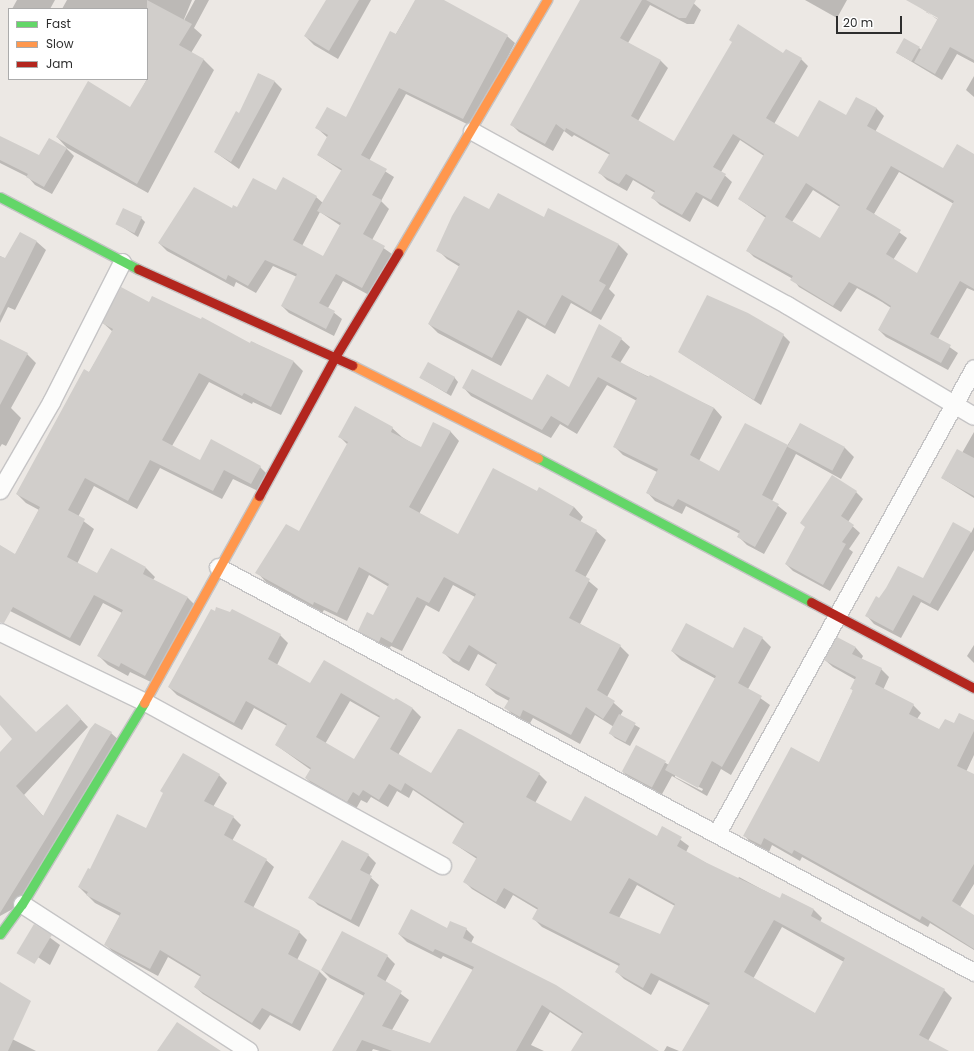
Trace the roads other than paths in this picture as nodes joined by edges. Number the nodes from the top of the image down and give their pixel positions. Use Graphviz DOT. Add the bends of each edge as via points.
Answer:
graph roads {
  1 [pos="547,0"];
  2 [pos="472,132"];
  3 [pos="0,197"];
  4 [pos="122,262"];
  5 [pos="335,357"];
  6 [pos="974,368"];
  7 [pos="953,405"];
  8 [pos="974,416"];
  9 [pos="0,490"];
  10 [pos="218,567"];
  11 [pos="839,616"];
  12 [pos="0,632"];
  13 [pos="974,688"];
  14 [pos="145,702"];
  15 [pos="717,833"];
  16 [pos="442,865"];
  17 [pos="22,904"];
  18 [pos="0,934"];
  19 [pos="974,972"];
  20 [pos="248,1051"];
  1 -- 2 [label="street"];
  2 -- 5 [label="street"];
  2 -- 7 [label="street" via="787,305"];
  3 -- 4 [label="street"];
  4 -- 5 [label="street"];
  4 -- 9 [label="street" via="51,402"];
  5 -- 10 [label="street"];
  5 -- 11 [label="street" via="549,463"];
  6 -- 7 [label="street"];
  7 -- 8 [label="street"];
  7 -- 11 [label="street"];
  10 -- 14 [label="street"];
  10 -- 15 [label="street"];
  11 -- 13 [label="street"];
  11 -- 15 [label="street"];
  12 -- 14 [label="street"];
  14 -- 16 [label="street"];
  14 -- 17 [label="street"];
  15 -- 19 [label="street"];
  17 -- 18 [label="street"];
  17 -- 20 [label="street"];
}
